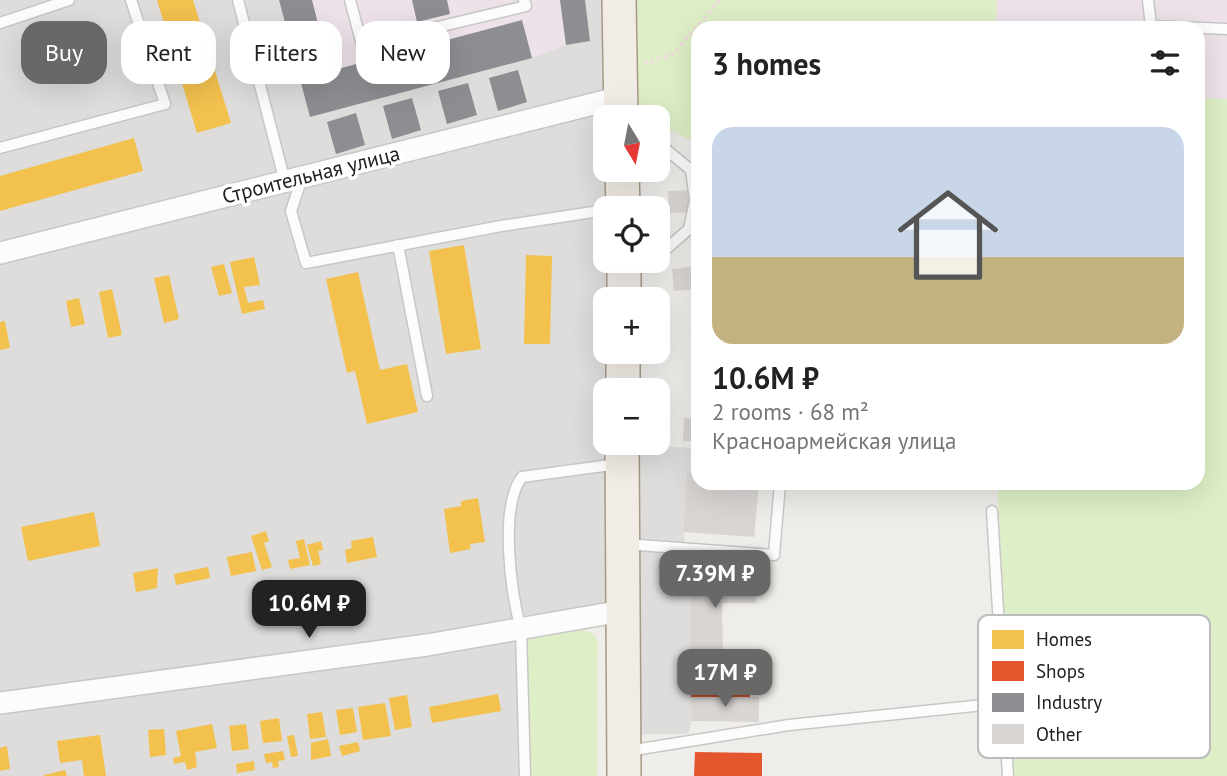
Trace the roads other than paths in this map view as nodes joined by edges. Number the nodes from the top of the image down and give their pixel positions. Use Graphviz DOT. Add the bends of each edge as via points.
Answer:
graph roads {
  1 [pos="69,0"];
  2 [pos="131,0"];
  3 [pos="238,0"];
  4 [pos="350,0"];
  5 [pos="524,0"];
  6 [pos="619,0"];
  7 [pos="1148,0"];
  8 [pos="1151,21"];
  9 [pos="0,23"];
  10 [pos="1205,28"];
  11 [pos="1227,29"];
  12 [pos="621,96"];
  13 [pos="0,148"];
  14 [pos="670,153"];
  15 [pos="691,170"];
  16 [pos="294,179"];
  17 [pos="593,212"];
  18 [pos="691,219"];
  19 [pos="398,245"];
  20 [pos="670,246"];
  21 [pos="0,253"];
  22 [pos="426,396"];
  23 [pos="614,455"];
  24 [pos="622,455"];
  25 [pos="779,490"];
  26 [pos="992,511"];
  27 [pos="622,544"];
  28 [pos="622,611"];
  29 [pos="998,615"];
  30 [pos="521,629"];
  31 [pos="0,703"];
  32 [pos="978,705"];
  33 [pos="1007,758"];
  34 [pos="624,764"];
  35 [pos="525,776"];
  36 [pos="1008,776"];
  1 -- 9 [label="lane"];
  2 -- 13 [label="lane" via="164,104"];
  3 -- 16 [label="lane"];
  4 -- 5 [label="lane" via="362,44 526,6"];
  6 -- 12 [label="main road"];
  7 -- 8 [label="lane"];
  10 -- 11 [label="lane"];
  12 -- 16 [label="street, Строительная улица"];
  14 -- 15 [label="lane"];
  16 -- 19 [label="lane" via="291,211 306,262"];
  16 -- 21 [label="street, Строительная улица"];
  17 -- 19 [label="lane"];
  18 -- 20 [label="lane" via="689,229"];
  19 -- 22 [label="lane"];
  23 -- 30 [label="lane" via="522,477 514,487 512,559"];
  24 -- 27 [label="main road"];
  25 -- 27 [label="lane" via="774,555"];
  26 -- 29 [label="lane"];
  27 -- 28 [label="main road"];
  28 -- 30 [label="street"];
  28 -- 34 [label="main road"];
  30 -- 31 [label="street"];
  30 -- 35 [label="lane"];
  32 -- 34 [label="lane" via="789,726"];
  33 -- 36 [label="lane"];
}
